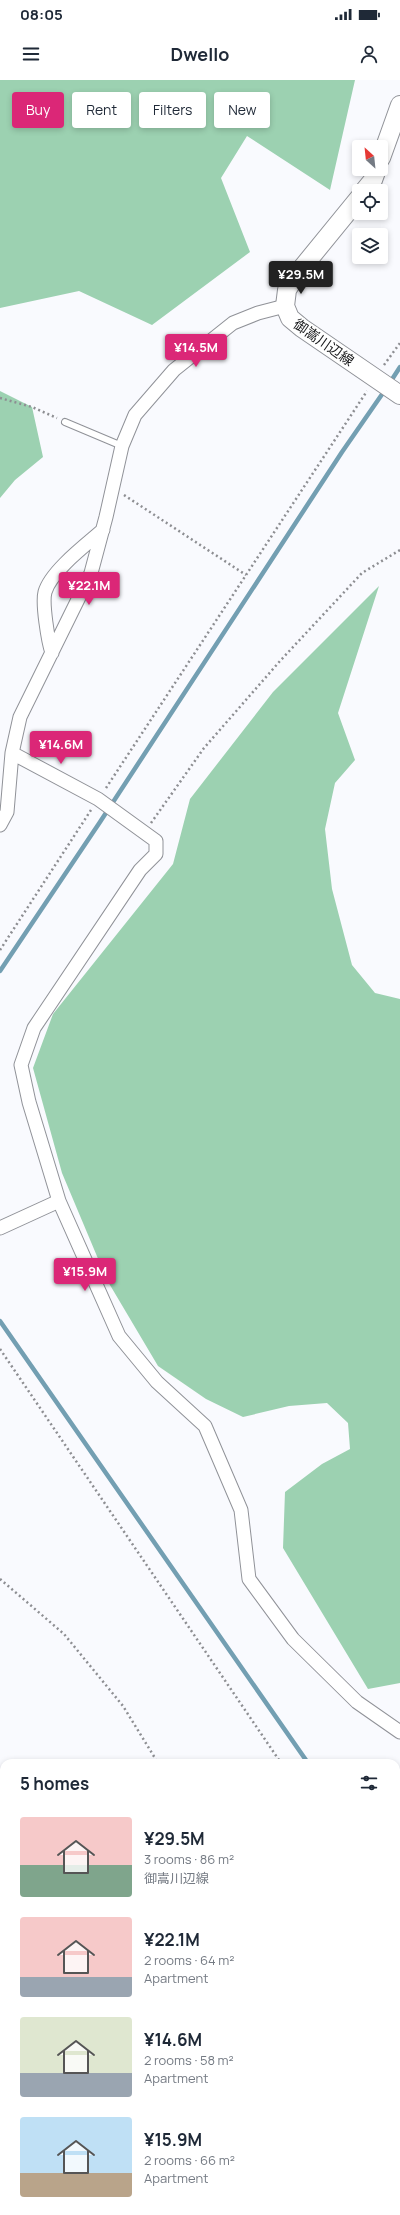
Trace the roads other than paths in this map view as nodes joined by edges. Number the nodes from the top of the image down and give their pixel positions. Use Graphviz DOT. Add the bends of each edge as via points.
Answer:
graph roads {
  1 [pos="400,105"];
  2 [pos="387,140"];
  3 [pos="352,206"];
  4 [pos="284,306"];
  5 [pos="388,387"];
  6 [pos="65,422"];
  7 [pos="122,446"];
  8 [pos="103,530"];
  9 [pos="52,653"];
  10 [pos="12,753"];
  11 [pos="0,825"];
  12 [pos="59,1201"];
  13 [pos="0,1228"];
  14 [pos="400,1732"];
  1 -- 2 [label="main road"];
  3 -- 4 [label="main road, 御嵩川辺線" via="296,274 287,290"];
  4 -- 5 [label="main road, 御嵩川辺線" via="290,318 302,328"];
  4 -- 7 [label="street" via="233,323 174,370 135,415"];
  6 -- 7 [label="lane"];
  7 -- 8 [label="street"];
  8 -- 9 [label="street" via="91,573"];
  8 -- 9 [label="street" via="62,566 45,592 47,638"];
  9 -- 10 [label="street" via="20,717"];
  10 -- 11 [label="street" via="7,812"];
  10 -- 12 [label="street" via="98,799 156,841 156,854 140,870 34,1028 22,1065 29,1102"];
  12 -- 13 [label="street"];
  12 -- 14 [label="street" via="119,1336 157,1382 205,1426 241,1510 249,1579 293,1639 357,1702"];
}
